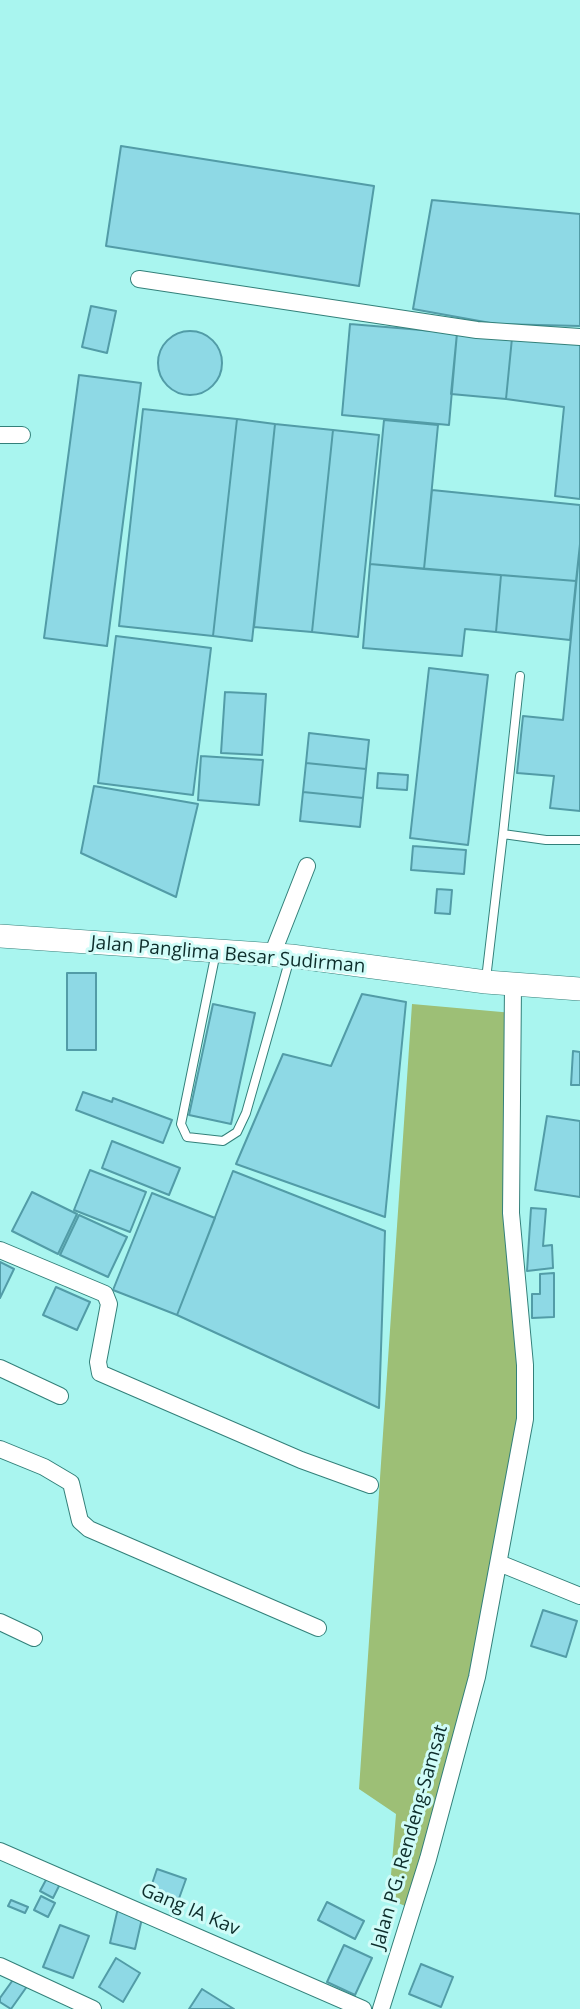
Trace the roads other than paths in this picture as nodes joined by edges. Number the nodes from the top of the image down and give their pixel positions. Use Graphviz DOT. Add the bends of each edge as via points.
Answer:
graph roads {
  1 [pos="139,279"];
  2 [pos="580,337"];
  3 [pos="0,435"];
  4 [pos="22,435"];
  5 [pos="520,676"];
  6 [pos="502,834"];
  7 [pos="580,840"];
  8 [pos="307,866"];
  9 [pos="0,936"];
  10 [pos="216,952"];
  11 [pos="281,956"];
  12 [pos="486,982"];
  13 [pos="513,985"];
  14 [pos="580,989"];
  15 [pos="0,1250"];
  16 [pos="0,1368"];
  17 [pos="60,1396"];
  18 [pos="0,1449"];
  19 [pos="370,1485"];
  20 [pos="499,1563"];
  21 [pos="580,1596"];
  22 [pos="0,1622"];
  23 [pos="318,1628"];
  24 [pos="34,1638"];
  25 [pos="0,1851"];
  26 [pos="0,1966"];
  27 [pos="93,2009"];
  28 [pos="363,2009"];
  29 [pos="381,2009"];
  1 -- 2 [label="street" via="477,330"];
  3 -- 4 [label="street"];
  5 -- 6 [label="lane"];
  6 -- 7 [label="lane"];
  6 -- 12 [label="lane"];
  8 -- 11 [label="street"];
  9 -- 10 [label="main road, Jalan Panglima Besar Sudirman"];
  10 -- 11 [label="main road, Jalan Panglima Besar Sudirman"];
  10 -- 11 [label="lane" via="181,1124 187,1137 223,1141 237,1132 246,1113"];
  11 -- 12 [label="main road, Jalan Panglima Besar Sudirman"];
  12 -- 13 [label="main road, Jalan Panglima Besar Sudirman"];
  13 -- 14 [label="main road, Jalan Panglima Besar Sudirman"];
  13 -- 20 [label="street, Jalan PG. Rendeng-Samsat" via="511,1213 525,1365 525,1419"];
  15 -- 19 [label="street" via="105,1294 109,1304 97,1362 100,1373"];
  16 -- 17 [label="street"];
  18 -- 23 [label="street" via="71,1483 80,1521 89,1529"];
  20 -- 21 [label="street"];
  20 -- 29 [label="street, Jalan PG. Rendeng-Samsat" via="477,1677"];
  22 -- 24 [label="street"];
  25 -- 28 [label="street, Gang IA Kav"];
  26 -- 27 [label="street"];
}
